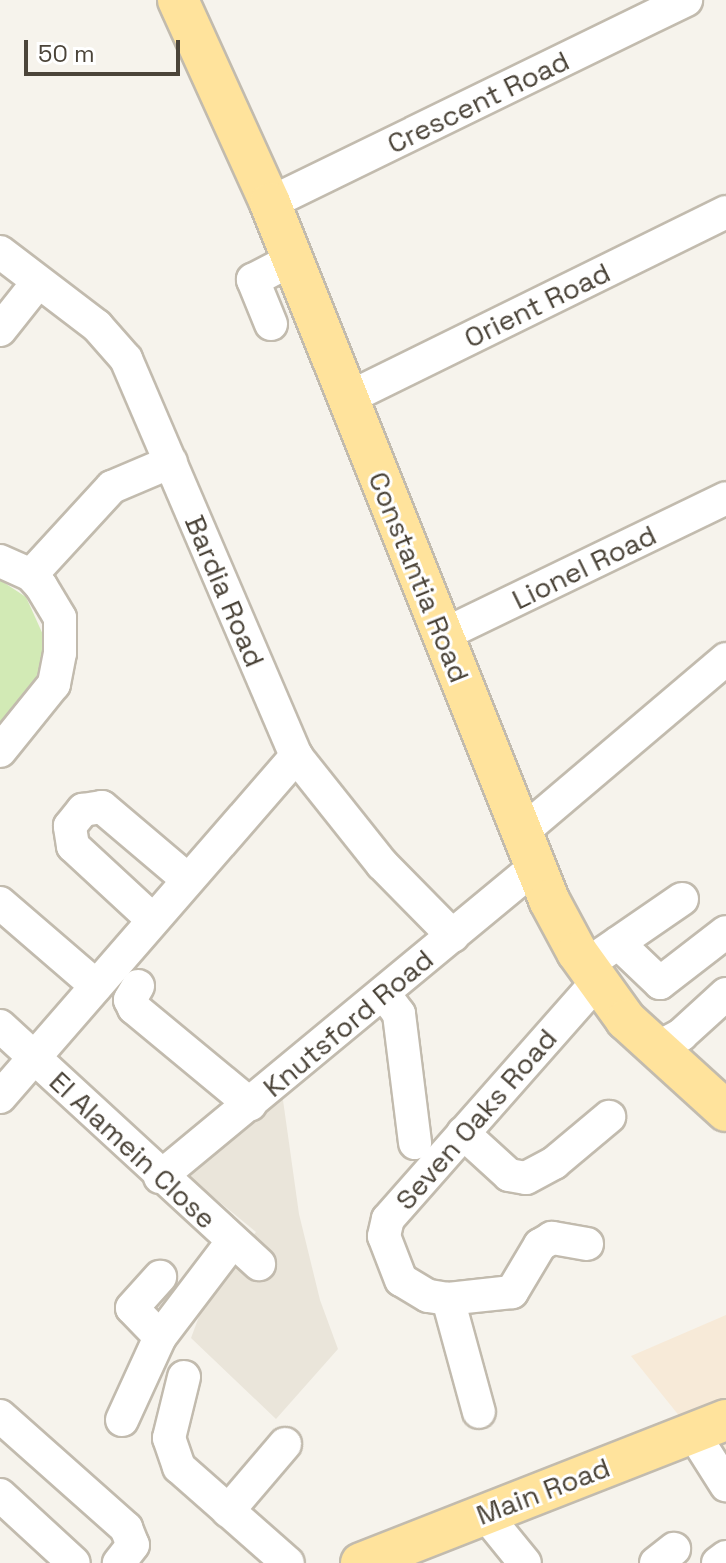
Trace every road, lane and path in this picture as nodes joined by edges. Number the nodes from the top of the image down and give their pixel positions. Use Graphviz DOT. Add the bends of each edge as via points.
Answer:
graph roads {
  1 [pos="686,0"];
  2 [pos="189,4"];
  3 [pos="270,203"];
  4 [pos="726,212"];
  5 [pos="0,252"];
  6 [pos="293,259"];
  7 [pos="38,282"];
  8 [pos="271,324"];
  9 [pos="0,330"];
  10 [pos="348,398"];
  11 [pos="171,462"];
  12 [pos="726,498"];
  13 [pos="0,561"];
  14 [pos="31,575"];
  15 [pos="443,635"];
  16 [pos="726,659"];
  17 [pos="0,751"];
  18 [pos="296,756"];
  19 [pos="528,850"];
  20 [pos="187,879"];
  21 [pos="682,899"];
  22 [pos="0,903"];
  23 [pos="153,920"];
  24 [pos="726,932"];
  25 [pos="453,936"];
  26 [pos="618,943"];
  27 [pos="591,973"];
  28 [pos="96,986"];
  29 [pos="138,986"];
  30 [pos="384,994"];
  31 [pos="726,994"];
  32 [pos="0,1026"];
  33 [pos="655,1049"];
  34 [pos="35,1056"];
  35 [pos="0,1097"];
  36 [pos="250,1104"];
  37 [pos="726,1111"];
  38 [pos="609,1117"];
  39 [pos="463,1133"];
  40 [pos="415,1143"];
  41 [pos="160,1177"];
  42 [pos="232,1242"];
  43 [pos="587,1244"];
  44 [pos="259,1264"];
  45 [pos="160,1277"];
  46 [pos="438,1297"];
  47 [pos="160,1337"];
  48 [pos="184,1377"];
  49 [pos="479,1412"];
  50 [pos="0,1416"];
  51 [pos="122,1420"];
  52 [pos="709,1426"];
  53 [pos="285,1444"];
  54 [pos="726,1485"];
  55 [pos="0,1495"];
  56 [pos="228,1511"];
  57 [pos="485,1514"];
  58 [pos="726,1557"];
  59 [pos="74,1563"];
  60 [pos="119,1563"];
  61 [pos="288,1563"];
  62 [pos="361,1563"];
  63 [pos="525,1563"];
  64 [pos="718,1563"];
  1 -- 3 [label="street, Crescent Road"];
  2 -- 3 [label="main road, Constantia Road"];
  3 -- 6 [label="main road, Constantia Road"];
  4 -- 10 [label="street, Orient Road"];
  5 -- 7 [label="street, Bardia Road"];
  6 -- 8 [label="street" via="253,280"];
  6 -- 10 [label="main road, Constantia Road"];
  7 -- 9 [label="street"];
  7 -- 11 [label="street, Bardia Road" via="97,326 126,359"];
  10 -- 15 [label="main road, Constantia Road"];
  11 -- 14 [label="street" via="104,494"];
  11 -- 18 [label="street, Bardia Road"];
  12 -- 15 [label="street, Lionel Road"];
  13 -- 14 [label="street"];
  14 -- 17 [label="street" via="60,618 60,653 54,684"];
  15 -- 19 [label="main road, Constantia Road"];
  16 -- 19 [label="street, Knutsford Road"];
  18 -- 20 [label="street"];
  18 -- 25 [label="street, Bardia Road" via="382,864"];
  19 -- 25 [label="street, Knutsford Road"];
  19 -- 27 [label="main road, Constantia Road"];
  20 -- 23 [label="street"];
  20 -- 23 [label="street" via="102,807 83,810 70,826 73,846"];
  21 -- 26 [label="street, Seven Oaks Road"];
  22 -- 28 [label="street"];
  23 -- 28 [label="street"];
  24 -- 26 [label="street" via="660,983"];
  25 -- 30 [label="street, Knutsford Road"];
  26 -- 27 [label="street, Seven Oaks Road"];
  27 -- 33 [label="main road, Constantia Road"];
  27 -- 39 [label="street, Seven Oaks Road"];
  28 -- 34 [label="street"];
  29 -- 36 [label="street" via="130,1000 134,1008"];
  30 -- 36 [label="street, Knutsford Road"];
  30 -- 40 [label="street" via="400,1015"];
  31 -- 33 [label="street" via="681,1035"];
  32 -- 34 [label="street, El Alamein Close"];
  33 -- 37 [label="main road, Constantia Road"];
  34 -- 35 [label="street"];
  34 -- 41 [label="street, El Alamein Close"];
  36 -- 41 [label="street, Knutsford Road"];
  38 -- 39 [label="street" via="554,1163 526,1178 509,1175"];
  39 -- 46 [label="street, Seven Oaks Road" via="388,1219 384,1236 401,1280"];
  41 -- 42 [label="street, El Alamein Close"];
  42 -- 44 [label="street, El Alamein Close"];
  42 -- 47 [label="street"];
  43 -- 46 [label="street" via="552,1238 540,1245 512,1292"];
  45 -- 47 [label="street" via="132,1308"];
  46 -- 49 [label="street"];
  47 -- 51 [label="street"];
  48 -- 56 [label="street" via="172,1421 173,1454 179,1467"];
  50 -- 60 [label="street" via="126,1528 133,1545"];
  52 -- 54 [label="street"];
  52 -- 57 [label="main road, Main Road"];
  53 -- 56 [label="street"];
  55 -- 59 [label="street"];
  56 -- 61 [label="street"];
  57 -- 62 [label="main road, Main Road"];
  57 -- 63 [label="street"];
  58 -- 64 [label="street"];
}
